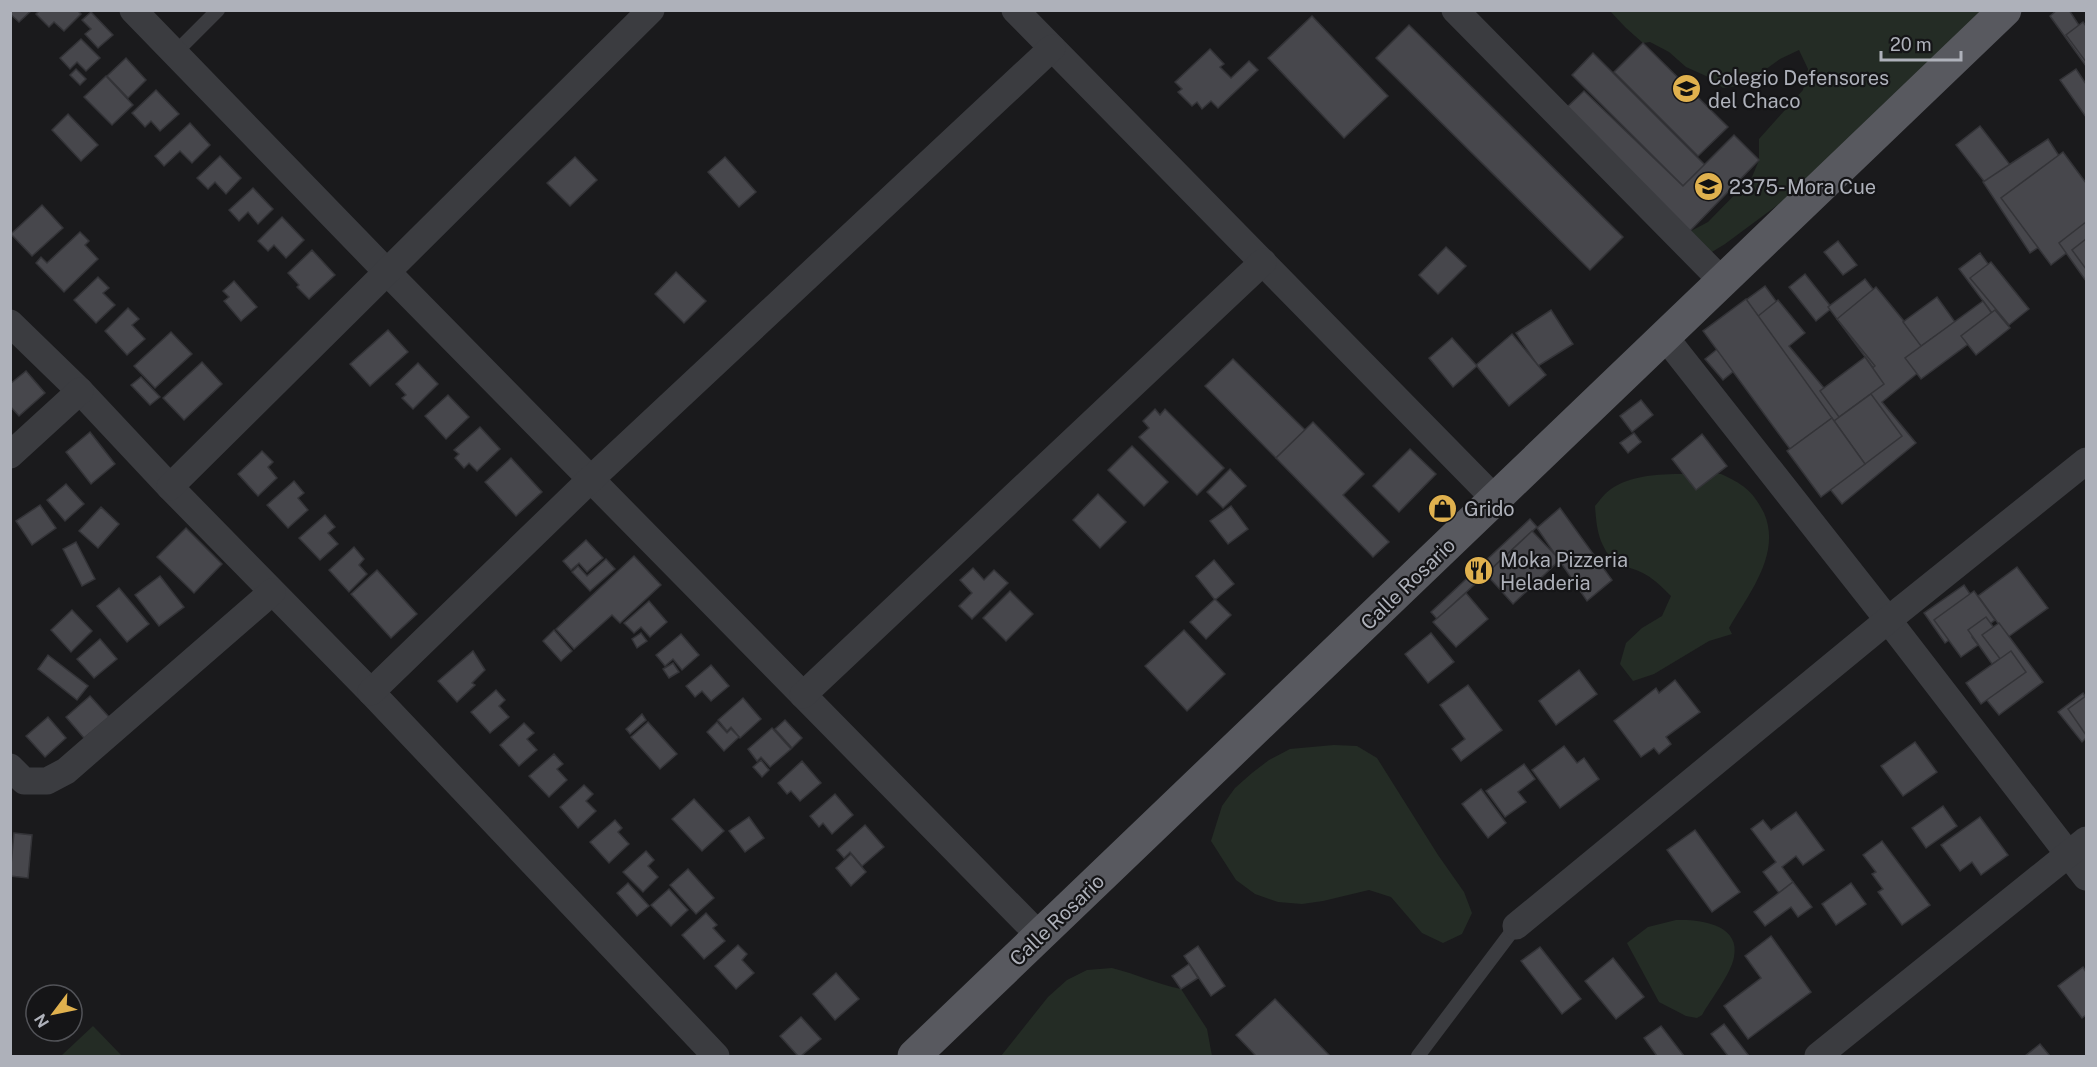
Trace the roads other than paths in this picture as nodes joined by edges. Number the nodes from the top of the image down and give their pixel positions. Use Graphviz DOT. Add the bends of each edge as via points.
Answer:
graph roads {
  1 [pos="134,10"];
  2 [pos="218,10"];
  3 [pos="651,10"];
  4 [pos="1015,10"];
  5 [pos="1455,10"];
  6 [pos="2005,10"];
  7 [pos="1052,48"];
  8 [pos="175,53"];
  9 [pos="1263,262"];
  10 [pos="387,272"];
  11 [pos="1723,282"];
  12 [pos="10,323"];
  13 [pos="1665,337"];
  14 [pos="80,391"];
  15 [pos="10,455"];
  16 [pos="2086,461"];
  17 [pos="591,479"];
  18 [pos="170,487"];
  19 [pos="1496,500"];
  20 [pos="272,592"];
  21 [pos="1888,620"];
  22 [pos="371,692"];
  23 [pos="803,695"];
  24 [pos="10,767"];
  25 [pos="2078,847"];
  26 [pos="2086,877"];
  27 [pos="1516,926"];
  28 [pos="1040,936"];
  29 [pos="716,1056"];
  30 [pos="914,1056"];
  31 [pos="1418,1056"];
  32 [pos="1818,1056"];
  1 -- 8 [label="street"];
  2 -- 8 [label="lane"];
  3 -- 10 [label="street"];
  4 -- 7 [label="street"];
  5 -- 11 [label="street"];
  6 -- 11 [label="main road, Calle Rosario"];
  7 -- 9 [label="street"];
  7 -- 17 [label="street"];
  8 -- 10 [label="street"];
  9 -- 19 [label="street"];
  9 -- 23 [label="street"];
  10 -- 17 [label="street"];
  10 -- 18 [label="street"];
  11 -- 13 [label="main road, Calle Rosario"];
  12 -- 14 [label="street"];
  13 -- 19 [label="main road, Calle Rosario"];
  13 -- 21 [label="street"];
  14 -- 15 [label="street"];
  14 -- 18 [label="street"];
  16 -- 21 [label="street"];
  17 -- 22 [label="street"];
  17 -- 23 [label="street"];
  18 -- 20 [label="street"];
  19 -- 28 [label="main road, Calle Rosario"];
  20 -- 22 [label="street"];
  20 -- 24 [label="street" via="66,771 47,781 24,781"];
  21 -- 25 [label="street"];
  21 -- 27 [label="street"];
  22 -- 29 [label="street"];
  23 -- 28 [label="street"];
  25 -- 26 [label="street"];
  25 -- 32 [label="street"];
  27 -- 31 [label="lane"];
  28 -- 30 [label="main road, Calle Rosario"];
}
